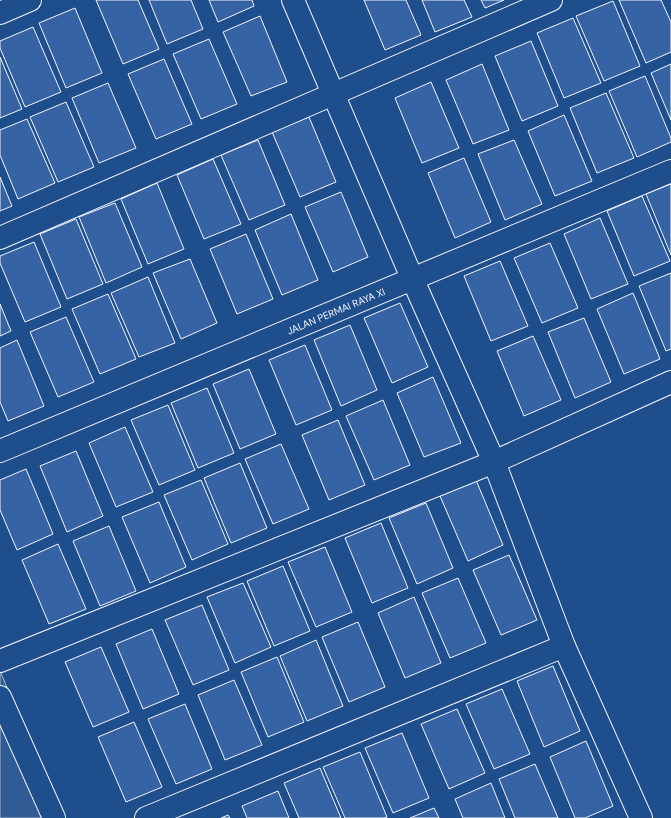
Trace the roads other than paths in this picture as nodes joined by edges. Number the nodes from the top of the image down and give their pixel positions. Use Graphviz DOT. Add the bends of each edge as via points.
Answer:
graph roads {
  1 [pos="30,0"];
  2 [pos="293,0"];
  3 [pos="551,0"];
  4 [pos="0,13"];
  5 [pos="333,94"];
  6 [pos="671,171"];
  7 [pos="0,238"];
  8 [pos="412,278"];
  9 [pos="671,382"];
  10 [pos="0,451"];
  11 [pos="494,462"];
  12 [pos="564,646"];
  13 [pos="0,661"];
  14 [pos="0,697"];
  15 [pos="54,818"];
  16 [pos="146,818"];
  17 [pos="641,818"];
  1 -- 4 [label="street"];
  2 -- 5 [label="street"];
  3 -- 5 [label="street"];
  5 -- 7 [label="street"];
  5 -- 8 [label="street"];
  6 -- 8 [label="street, JALAN PERMAI RAYA XI"];
  8 -- 10 [label="street, JALAN PERMAI RAYA XI"];
  8 -- 11 [label="street"];
  9 -- 11 [label="street"];
  11 -- 12 [label="street"];
  11 -- 13 [label="street"];
  12 -- 16 [label="street"];
  12 -- 17 [label="street"];
  14 -- 15 [label="street"];
}
